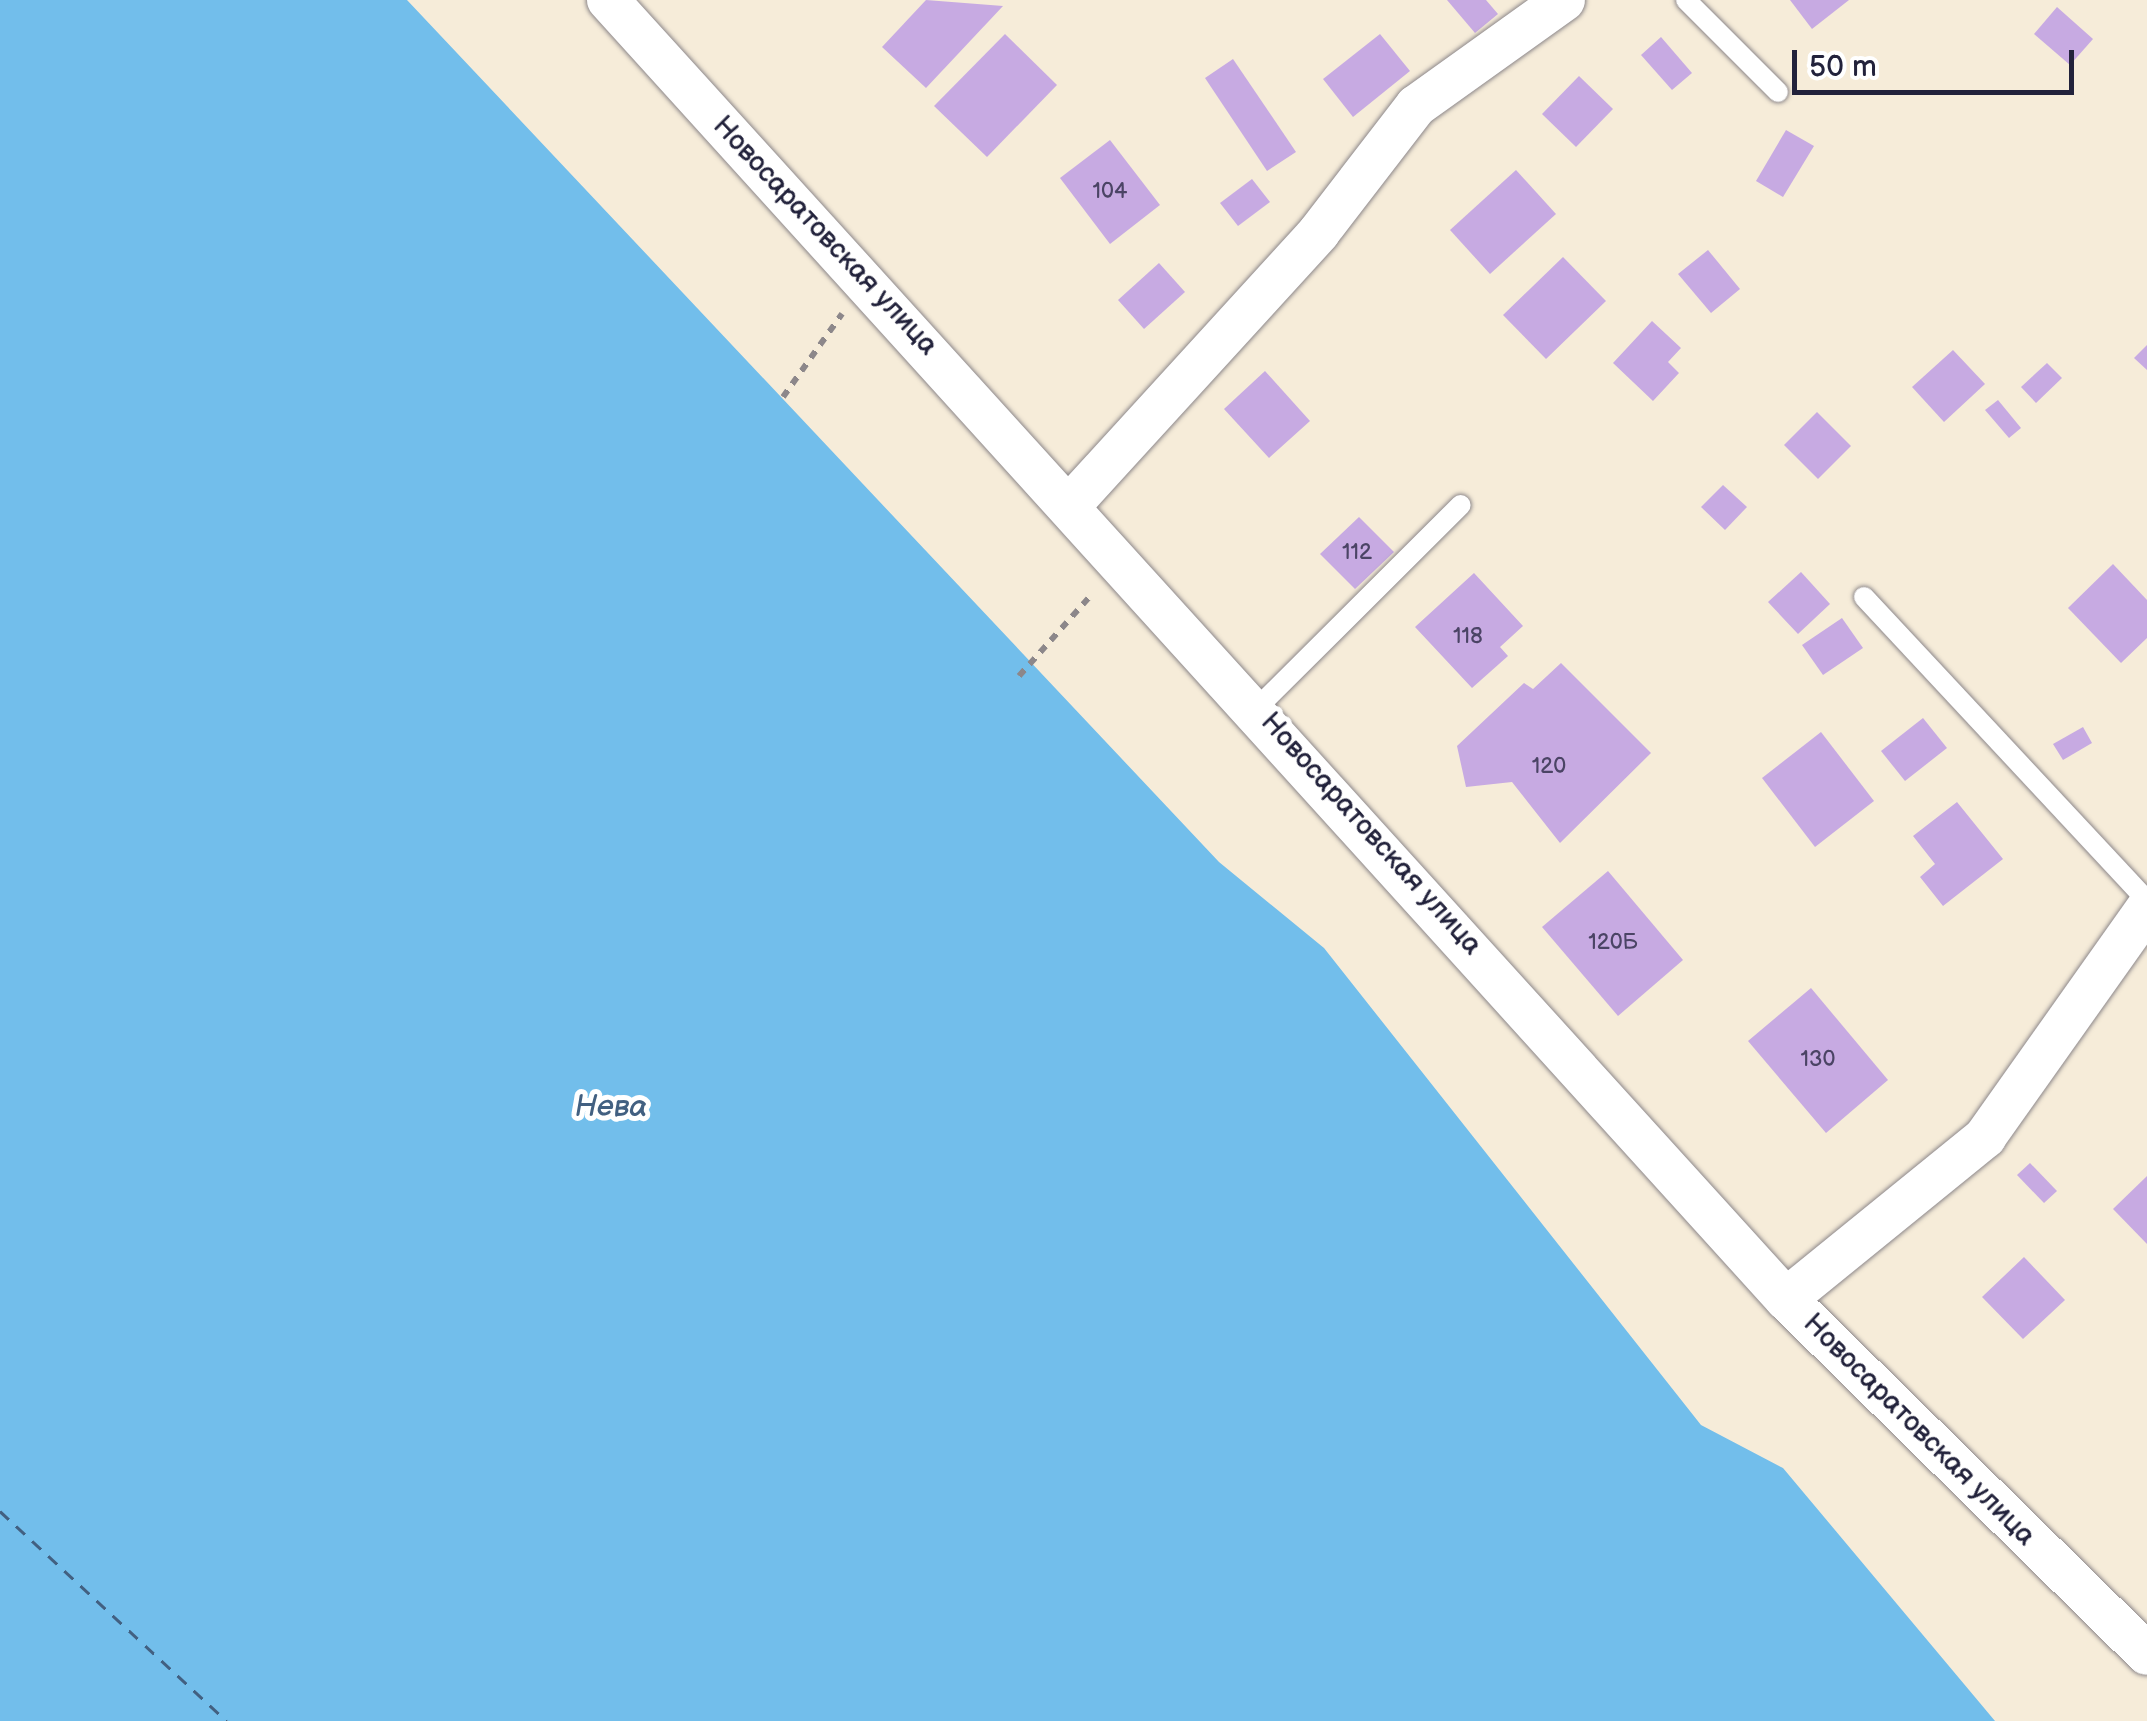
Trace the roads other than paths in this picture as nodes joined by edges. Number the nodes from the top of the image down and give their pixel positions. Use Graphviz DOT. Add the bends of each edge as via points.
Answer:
graph roads {
  1 [pos="608,0"];
  2 [pos="1564,0"];
  3 [pos="1686,0"];
  4 [pos="1778,92"];
  5 [pos="1071,504"];
  6 [pos="1461,505"];
  7 [pos="1864,597"];
  8 [pos="1258,707"];
  9 [pos="2147,900"];
  10 [pos="2147,908"];
  11 [pos="1786,1298"];
  12 [pos="2147,1654"];
  1 -- 5 [label="street, Новосаратовская улица"];
  2 -- 5 [label="street" via="1416,106 1319,232"];
  3 -- 4 [label="lane"];
  5 -- 8 [label="street, Новосаратовская улица"];
  6 -- 8 [label="lane"];
  7 -- 9 [label="lane"];
  8 -- 11 [label="street, Новосаратовская улица"];
  10 -- 11 [label="street" via="1985,1138"];
  11 -- 12 [label="street, Новосаратовская улица"];
}
